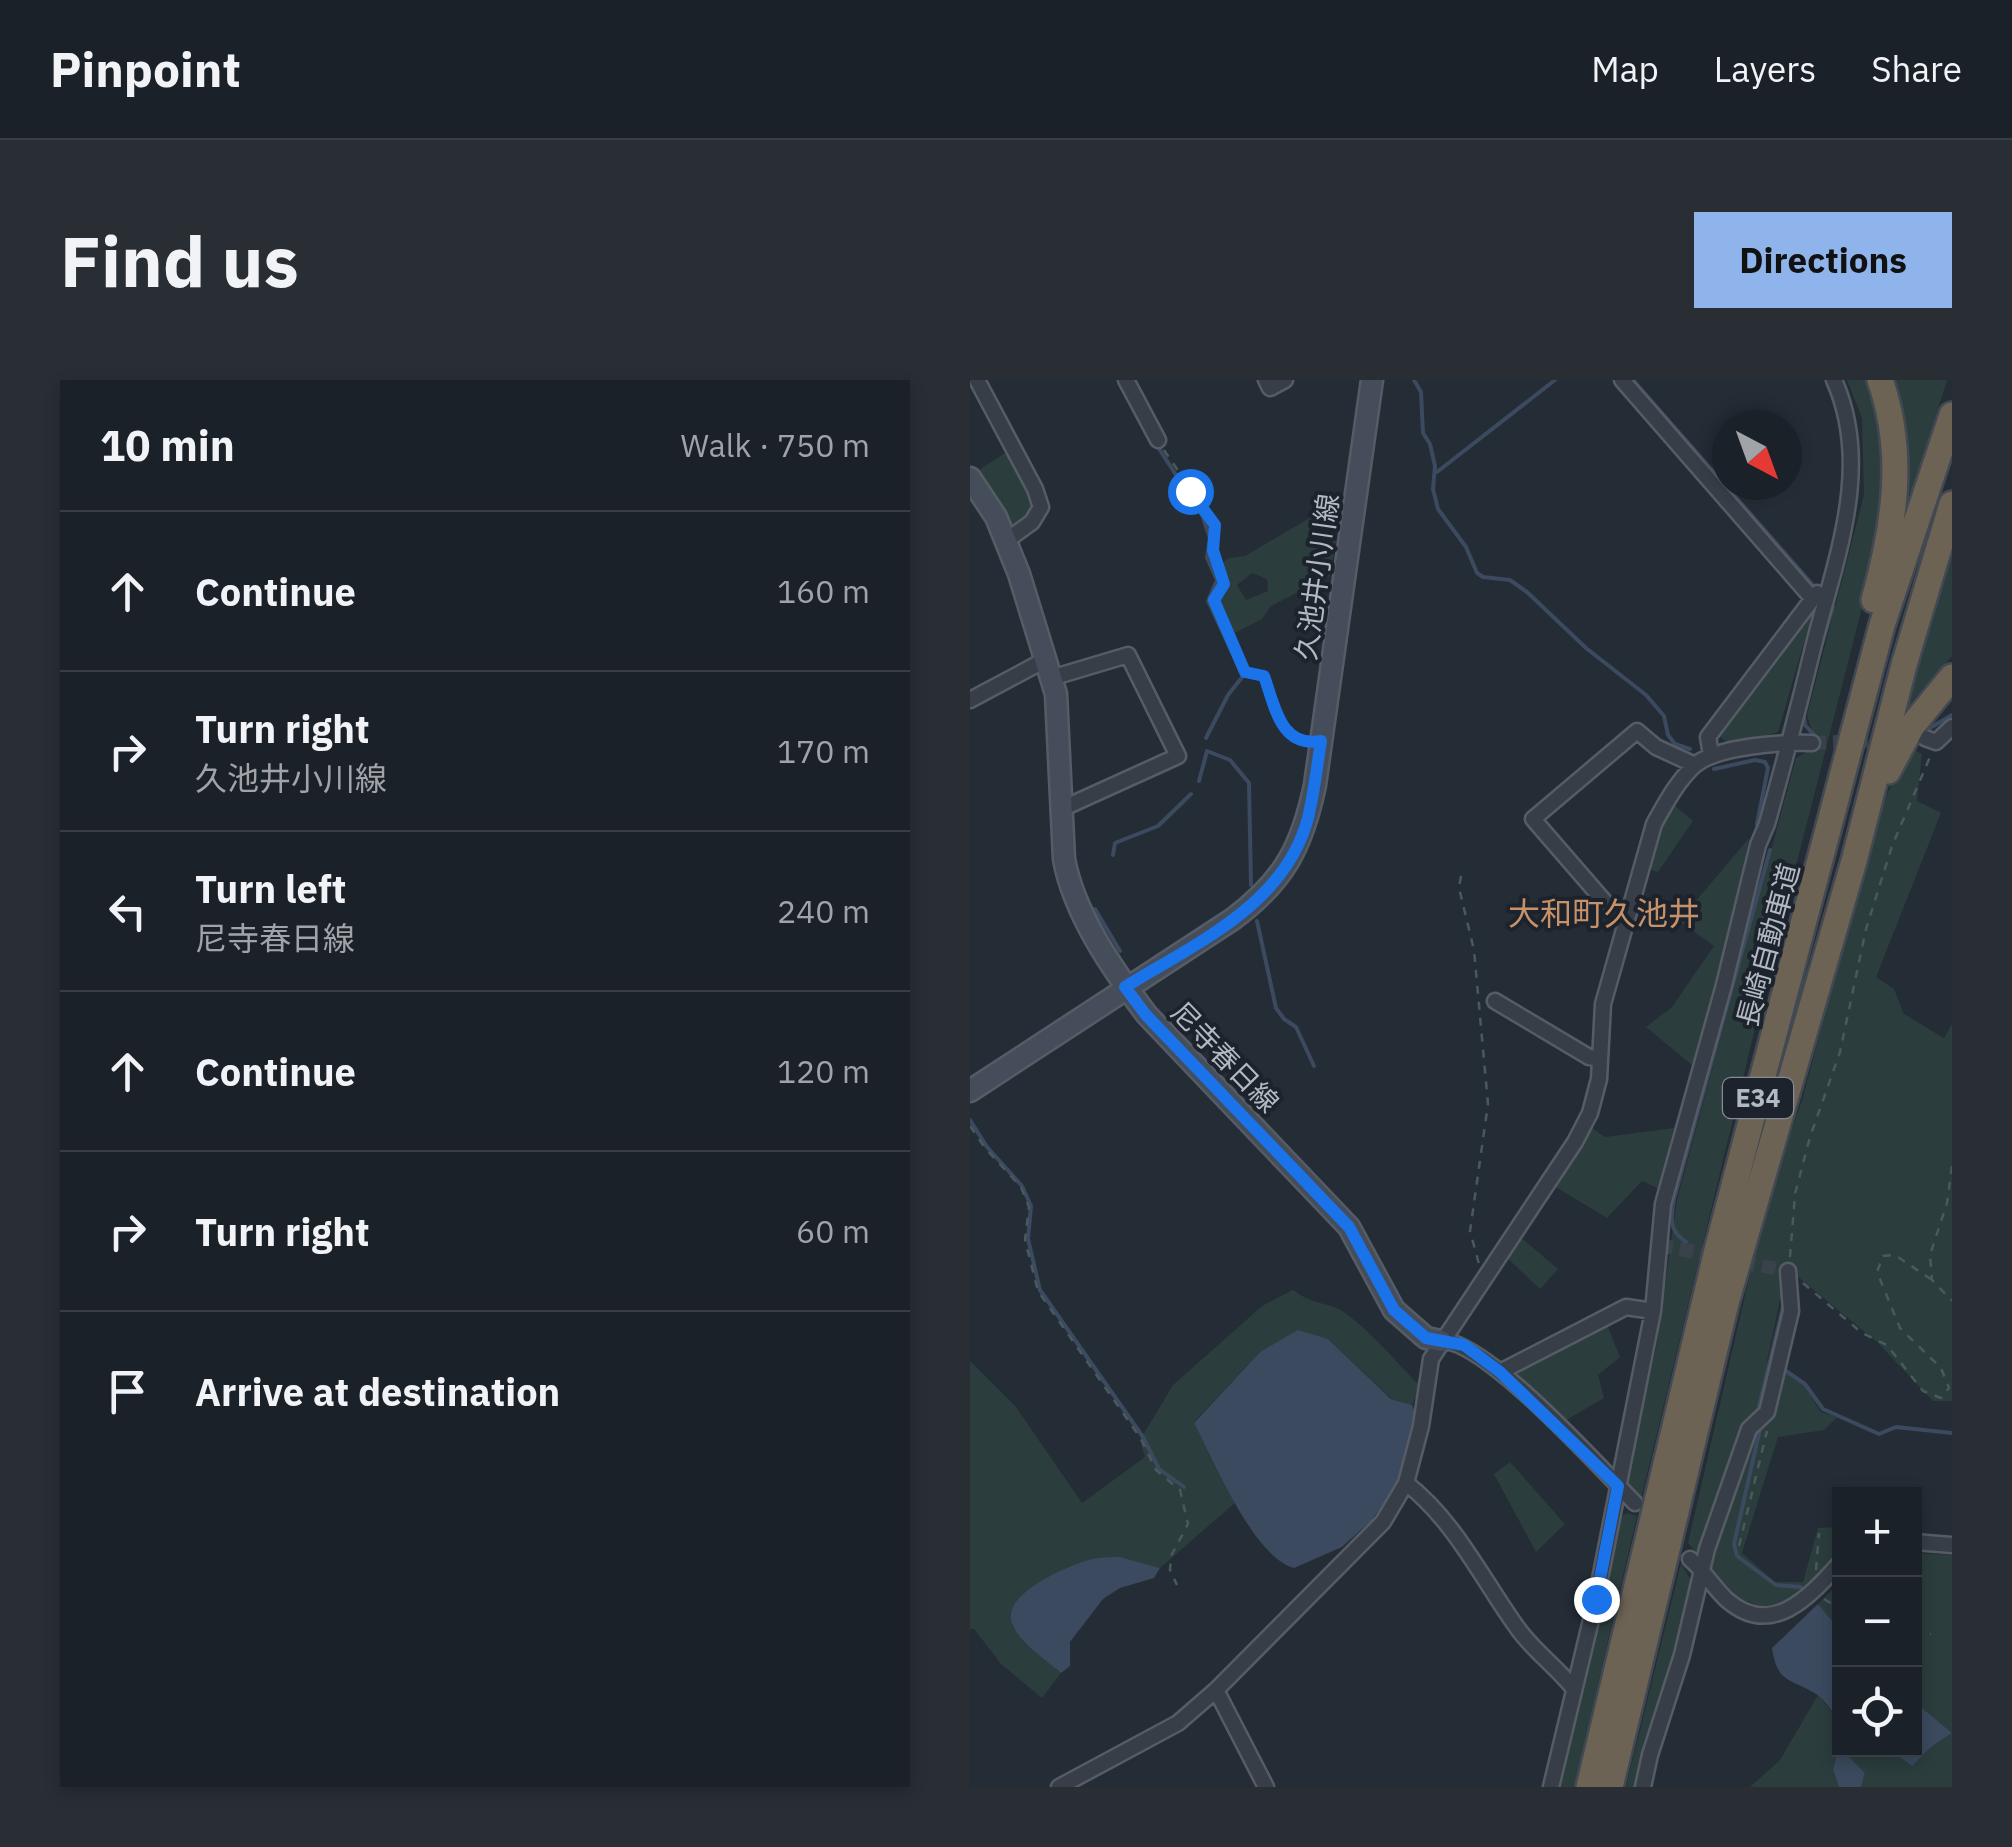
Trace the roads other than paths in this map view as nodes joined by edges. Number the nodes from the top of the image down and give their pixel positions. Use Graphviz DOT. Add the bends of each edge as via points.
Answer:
graph roads {
  1 [pos="977,380"];
  2 [pos="1126,380"];
  3 [pos="1266,380"];
  4 [pos="1285,380"];
  5 [pos="1372,380"];
  6 [pos="1622,380"];
  7 [pos="1834,380"];
  8 [pos="1880,380"];
  9 [pos="1952,415"];
  10 [pos="1158,440"];
  11 [pos="970,478"];
  12 [pos="1952,504"];
  13 [pos="1006,542"];
  14 [pos="1833,577"];
  15 [pos="1812,598"];
  16 [pos="1043,668"];
  17 [pos="1952,677"];
  18 [pos="970,700"];
  19 [pos="1952,727"];
  20 [pos="1931,740"];
  21 [pos="1789,742"];
  22 [pos="1812,744"];
  23 [pos="1711,755"];
  24 [pos="1694,766"];
  25 [pos="1059,810"];
  26 [pos="1854,860"];
  27 [pos="1625,920"];
  28 [pos="1801,937"];
  29 [pos="1125,987"];
  30 [pos="1495,1000"];
  31 [pos="1600,1059"];
  32 [pos="970,1091"];
  33 [pos="1788,1270"];
  34 [pos="1653,1311"];
  35 [pos="1441,1341"];
  36 [pos="1500,1372"];
  37 [pos="1406,1483"];
  38 [pos="1618,1486"];
  39 [pos="1635,1503"];
  40 [pos="1922,1543"];
  41 [pos="1952,1546"];
  42 [pos="1695,1564"];
  43 [pos="1832,1572"];
  44 [pos="1574,1689"];
  45 [pos="1216,1690"];
  46 [pos="1059,1787"];
  47 [pos="1266,1787"];
  48 [pos="1551,1787"];
  49 [pos="1589,1787"];
  50 [pos="1610,1787"];
  51 [pos="1644,1787"];
  1 -- 13 [label="street" via="1040,507"];
  2 -- 10 [label="street"];
  3 -- 4 [label="street" via="1270,388"];
  5 -- 29 [label="street, 久池井小川線" via="1307,821 1280,878 1262,898"];
  6 -- 15 [label="street"];
  7 -- 14 [label="street" via="1848,411 1850,475"];
  8 -- 28 [label="highway" via="1895,446 1894,514 1816,828"];
  9 -- 28 [label="highway, 長崎自動車道 / E34" via="1882,625"];
  11 -- 13 [label="street, 尼寺春日線"];
  12 -- 26 [label="highway, 長崎自動車道 / E34"];
  13 -- 16 [label="street, 尼寺春日線"];
  14 -- 15 [label="street"];
  14 -- 21 [label="street"];
  15 -- 23 [label="street" via="1708,737"];
  16 -- 18 [label="street"];
  16 -- 25 [label="street, 尼寺春日線" via="1056,694"];
  16 -- 25 [label="street" via="1128,655 1178,756"];
  17 -- 26 [label="highway" via="1891,763"];
  19 -- 20 [label="street"];
  21 -- 22 [label="street"];
  21 -- 23 [label="street"];
  21 -- 34 [label="street" via="1663,1204"];
  23 -- 24 [label="street"];
  24 -- 27 [label="street" via="1654,824"];
  24 -- 27 [label="street" via="1637,731 1534,819"];
  25 -- 29 [label="street, 尼寺春日線" via="1068,882"];
  26 -- 50 [label="highway, 長崎自動車道 / E34" via="1726,1303"];
  27 -- 31 [label="street" via="1603,1004"];
  28 -- 49 [label="highway, 長崎自動車道 / E34" via="1703,1307"];
  29 -- 32 [label="street, 久池井小川線"];
  29 -- 35 [label="street, 尼寺春日線" via="1349,1227 1394,1310 1426,1338"];
  30 -- 31 [label="street"];
  31 -- 35 [label="street" via="1590,1113 1575,1142"];
  33 -- 42 [label="street" via="1791,1311 1767,1412 1748,1430"];
  34 -- 36 [label="street" via="1626,1307"];
  34 -- 38 [label="street"];
  35 -- 36 [label="street" via="1464,1345"];
  35 -- 37 [label="street" via="1431,1359"];
  36 -- 38 [label="street"];
  37 -- 44 [label="street" via="1447,1524 1518,1630"];
  37 -- 45 [label="street" via="1383,1522"];
  38 -- 39 [label="street"];
  38 -- 44 [label="street"];
  40 -- 41 [label="street"];
  42 -- 43 [label="street" via="1728,1601 1749,1613 1773,1615 1797,1606"];
  42 -- 51 [label="street" via="1682,1656"];
  44 -- 48 [label="street"];
  45 -- 46 [label="street" via="1178,1723"];
  45 -- 47 [label="street"];
}
